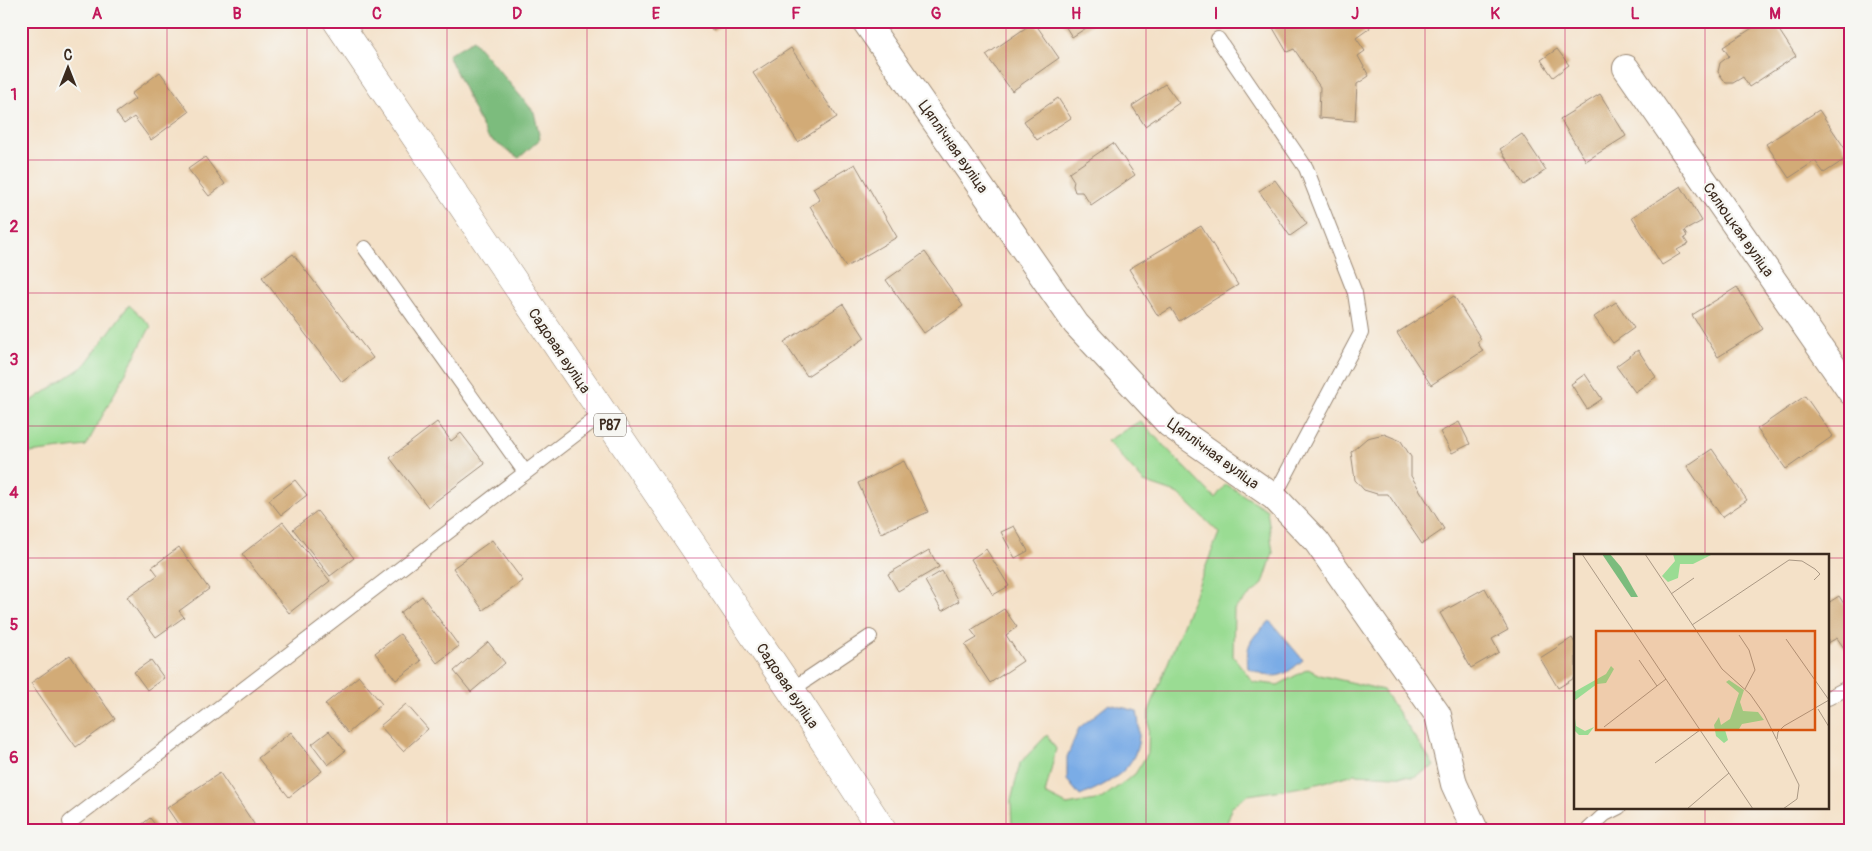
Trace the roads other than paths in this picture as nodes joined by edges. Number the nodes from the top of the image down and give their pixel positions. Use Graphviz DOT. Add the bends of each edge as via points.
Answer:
graph roads {
  1 [pos="337,21"];
  2 [pos="865,21"];
  3 [pos="1218,39"];
  4 [pos="1626,68"];
  5 [pos="365,248"];
  6 [pos="1851,392"];
  7 [pos="602,414"];
  8 [pos="525,472"];
  9 [pos="1274,498"];
  10 [pos="870,637"];
  11 [pos="1851,686"];
  12 [pos="791,690"];
  13 [pos="1830,697"];
  14 [pos="1616,808"];
  15 [pos="70,822"];
  16 [pos="882,830"];
  17 [pos="1475,830"];
  18 [pos="1588,830"];
  1 -- 7 [label="main road, Садовая вуліца / Р87"];
  2 -- 9 [label="street, Цяплічная вуліца" via="1076,324 1169,424"];
  3 -- 9 [label="lane" via="1306,168 1355,294 1361,333"];
  4 -- 6 [label="street, Сялюцкая вуліца"];
  5 -- 8 [label="lane"];
  7 -- 8 [label="lane"];
  7 -- 12 [label="main road, Садовая вуліца / Р87"];
  8 -- 15 [label="lane"];
  9 -- 17 [label="street, Цяплічная вуліца" via="1317,542 1438,715 1454,784"];
  10 -- 12 [label="lane"];
  11 -- 13 [label="lane"];
  12 -- 16 [label="main road, Садовая вуліца / Р87"];
  14 -- 18 [label="lane"];
}
